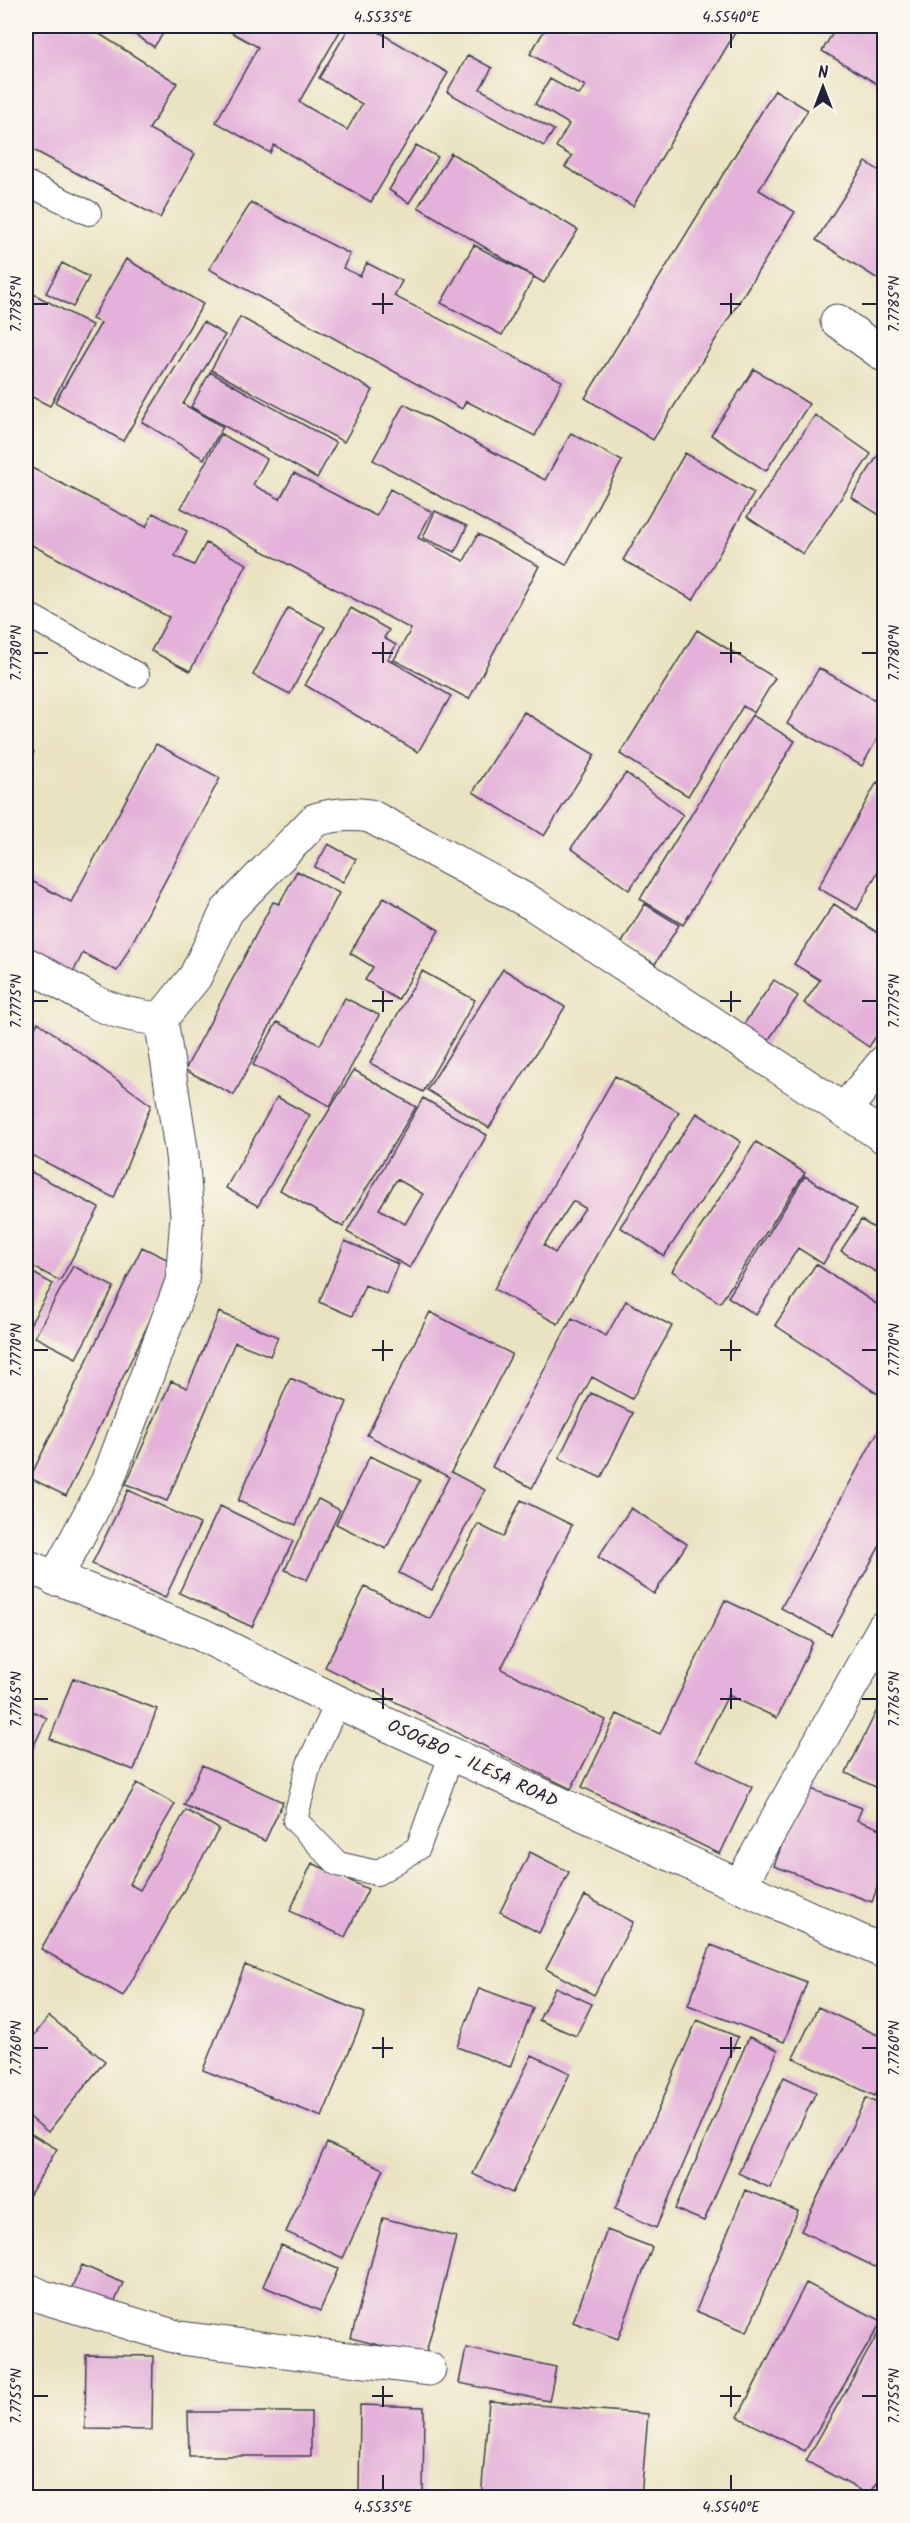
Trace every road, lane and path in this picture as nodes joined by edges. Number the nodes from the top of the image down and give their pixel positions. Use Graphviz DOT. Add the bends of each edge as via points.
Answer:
graph roads {
  1 [pos="26,183"];
  2 [pos="89,213"];
  3 [pos="837,321"];
  4 [pos="885,355"];
  5 [pos="26,614"];
  6 [pos="137,675"];
  7 [pos="26,964"];
  8 [pos="161,1019"];
  9 [pos="885,1062"];
  10 [pos="845,1110"];
  11 [pos="885,1137"];
  12 [pos="40,1572"];
  13 [pos="885,1627"];
  14 [pos="338,1702"];
  15 [pos="452,1753"];
  16 [pos="740,1885"];
  17 [pos="885,1952"];
  18 [pos="26,2289"];
  19 [pos="429,2369"];
  1 -- 2 [label="lane"];
  3 -- 4 [label="street"];
  5 -- 6 [label="lane"];
  7 -- 8 [label="street" via="98,1004 133,1016"];
  8 -- 10 [label="street" via="195,977 227,911 315,820 348,813 370,816 532,904"];
  8 -- 12 [label="street" via="188,1216 182,1282 108,1482"];
  9 -- 10 [label="street"];
  10 -- 11 [label="street"];
  12 -- 14 [label="street, OSOGBO - ILESA ROAD" via="200,1634"];
  13 -- 16 [label="street"];
  14 -- 15 [label="street, OSOGBO - ILESA ROAD"];
  14 -- 15 [label="lane" via="309,1764 295,1820 338,1864 377,1873 418,1848"];
  15 -- 16 [label="street, OSOGBO - ILESA ROAD"];
  16 -- 17 [label="street, OSOGBO - ILESA ROAD"];
  18 -- 19 [label="street" via="180,2338"];
}
